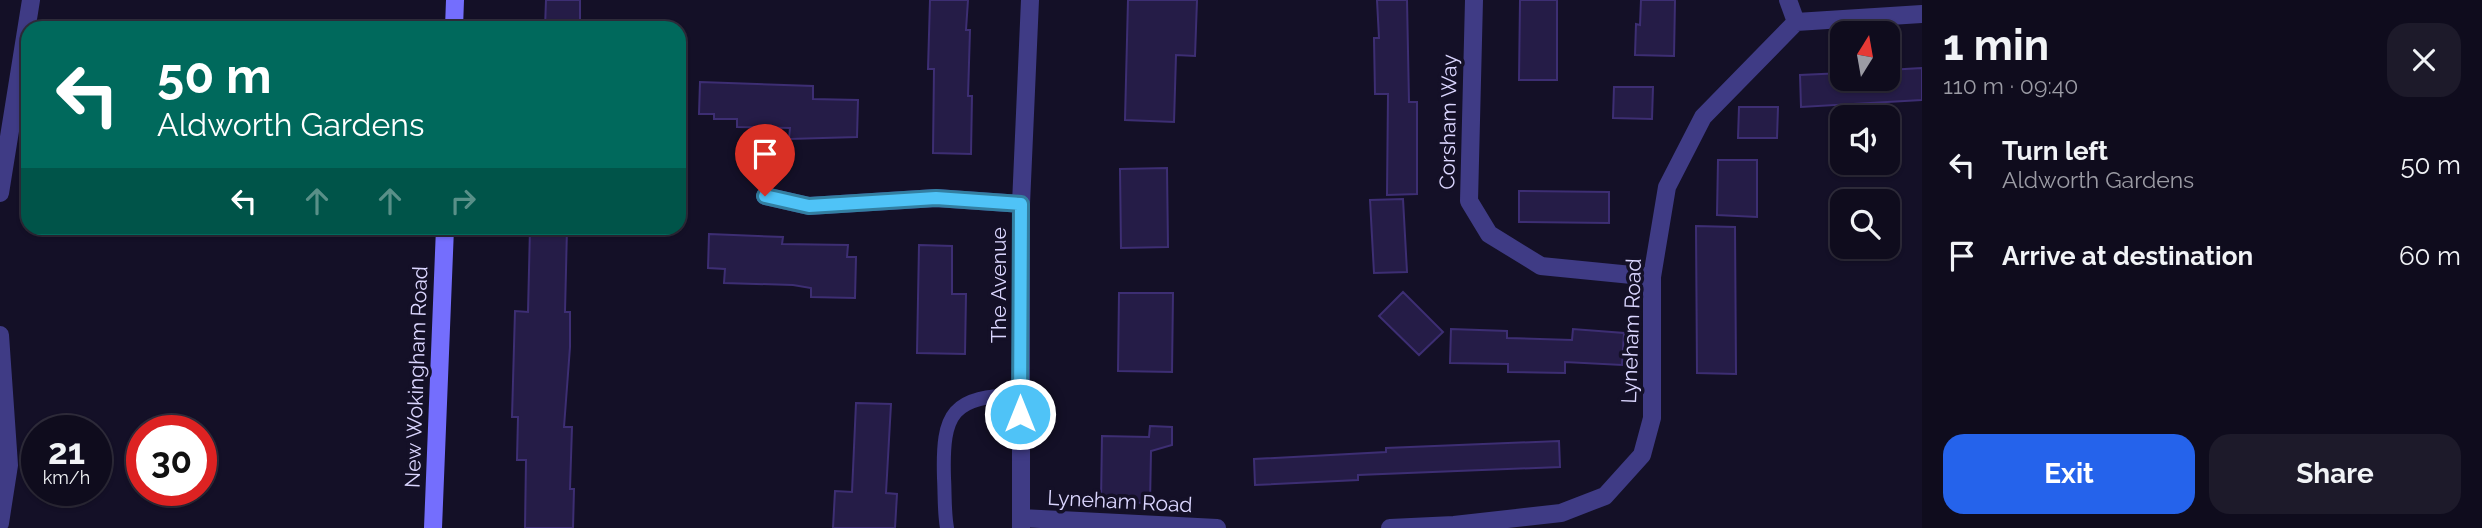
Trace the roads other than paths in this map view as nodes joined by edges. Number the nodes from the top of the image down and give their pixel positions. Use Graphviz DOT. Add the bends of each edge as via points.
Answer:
graph roads {
  1 [pos="31,0"];
  2 [pos="455,0"];
  3 [pos="1030,0"];
  4 [pos="1474,0"];
  5 [pos="1788,0"];
  6 [pos="1922,14"];
  7 [pos="28,21"];
  8 [pos="454,21"];
  9 [pos="1796,22"];
  10 [pos="21,62"];
  11 [pos="0,193"];
  12 [pos="765,196"];
  13 [pos="1021,204"];
  14 [pos="445,235"];
  15 [pos="1652,277"];
  16 [pos="0,335"];
  17 [pos="1020,395"];
  18 [pos="0,523"];
  19 [pos="1021,523"];
  20 [pos="1454,527"];
  21 [pos="433,528"];
  22 [pos="947,528"];
  23 [pos="1217,528"];
  24 [pos="1390,528"];
  1 -- 7 [label="street"];
  2 -- 8 [label="street"];
  3 -- 13 [label="street, The Avenue"];
  4 -- 15 [label="street, Corsham Way" via="1469,201 1489,234 1541,266"];
  5 -- 9 [label="street"];
  6 -- 9 [label="street"];
  9 -- 15 [label="street, Lyneham Road" via="1703,117 1667,187"];
  10 -- 11 [label="street"];
  12 -- 13 [label="street" via="809,206 936,198"];
  13 -- 17 [label="street, The Avenue"];
  14 -- 21 [label="street, New Wokingham Road"];
  15 -- 20 [label="street, Lyneham Road" via="1651,418 1642,455 1605,496 1561,513"];
  16 -- 18 [label="street" via="9,455"];
  17 -- 19 [label="street, The Avenue"];
  17 -- 22 [label="lane" via="987,396 952,415 943,450"];
  19 -- 23 [label="street, Lyneham Road"];
  20 -- 24 [label="street, Lyneham Road"];
}
